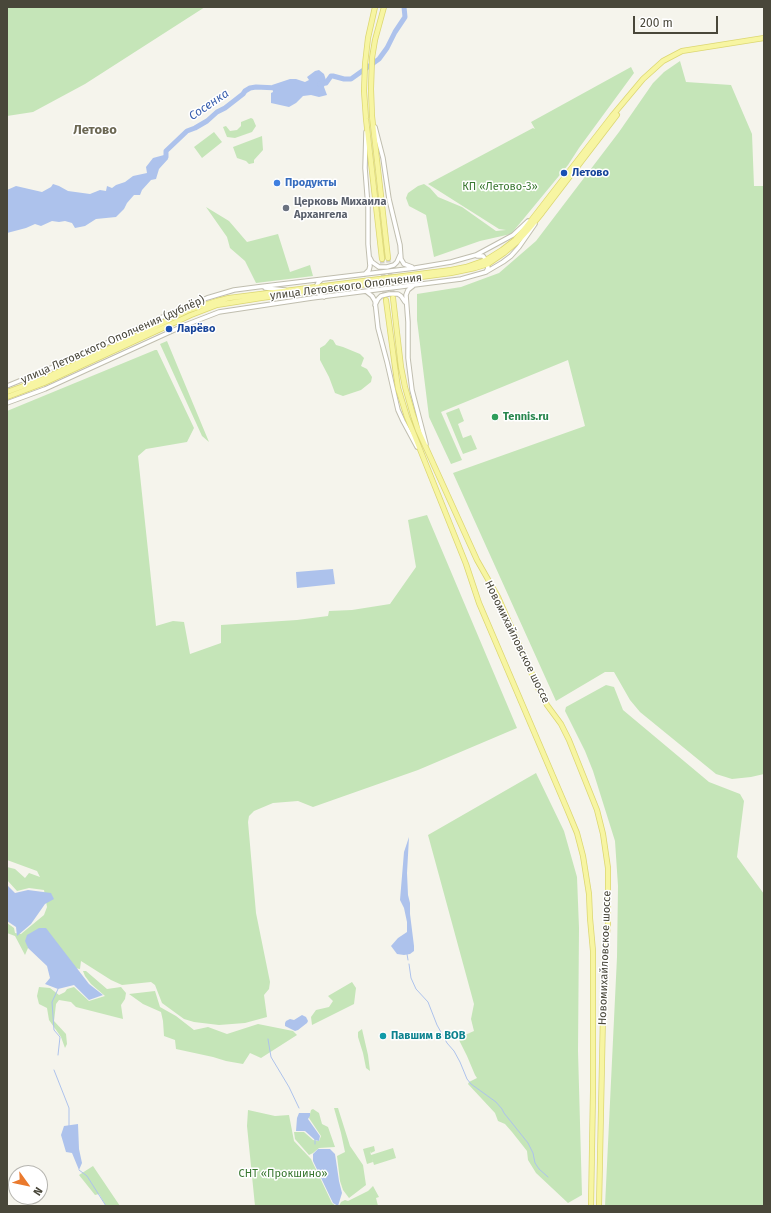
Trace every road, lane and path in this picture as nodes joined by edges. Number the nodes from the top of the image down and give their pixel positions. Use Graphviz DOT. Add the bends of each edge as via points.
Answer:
graph roads {
  1 [pos="375,7"];
  2 [pos="384,7"];
  3 [pos="764,38"];
  4 [pos="372,116"];
  5 [pos="366,119"];
  6 [pos="540,213"];
  7 [pos="401,252"];
  8 [pos="476,256"];
  9 [pos="370,257"];
  10 [pos="388,258"];
  11 [pos="382,259"];
  12 [pos="487,262"];
  13 [pos="416,268"];
  14 [pos="486,272"];
  15 [pos="364,274"];
  16 [pos="322,279"];
  17 [pos="416,285"];
  18 [pos="258,287"];
  19 [pos="317,289"];
  20 [pos="292,290"];
  21 [pos="364,292"];
  22 [pos="324,297"];
  23 [pos="393,298"];
  24 [pos="386,300"];
  25 [pos="407,305"];
  26 [pos="375,306"];
  27 [pos="7,386"];
  28 [pos="7,392"];
  29 [pos="7,397"];
  30 [pos="7,403"];
  31 [pos="428,451"];
  32 [pos="421,453"];
  33 [pos="591,1206"];
  34 [pos="599,1206"];
  1 -- 5 [label="main road" via="364,75"];
  2 -- 4 [label="main road" via="372,58"];
  3 -- 6 [label="main road, улица Летовского Ополчения" via="694,48 667,58 643,79 612,116"];
  4 -- 7 [label="street"];
  4 -- 10 [label="main road"];
  5 -- 9 [label="street" via="365,168"];
  5 -- 11 [label="main road"];
  6 -- 8 [label="street, улица Летовского Ополчения (дублёр)" via="512,235"];
  6 -- 12 [label="main road, улица Летовского Ополчения" via="515,240"];
  6 -- 14 [label="street, улица Летовского Ополчения (дублёр)" via="519,247 503,262"];
  7 -- 9 [label="street" via="397,262 387,267 379,267"];
  7 -- 13 [label="street" via="404,264"];
  8 -- 12 [label="street" via="483,256"];
  8 -- 13 [label="street, улица Летовского Ополчения (дублёр)"];
  9 -- 15 [label="street" via="370,268"];
  12 -- 14 [label="street"];
  12 -- 19 [label="main road, улица Летовского Ополчения" via="451,274"];
  13 -- 15 [label="street, улица Летовского Ополчения (дублёр)"];
  14 -- 17 [label="street, улица Летовского Ополчения (дублёр)"];
  15 -- 16 [label="street, улица Летовского Ополчения (дублёр)"];
  16 -- 18 [label="street, улица Летовского Ополчения (дублёр)"];
  16 -- 19 [label="street"];
  17 -- 21 [label="street, улица Летовского Ополчения (дублёр)"];
  17 -- 25 [label="street" via="406,292"];
  18 -- 20 [label="street"];
  18 -- 27 [label="street, улица Летовского Ополчения (дублёр)" via="194,302 80,356"];
  19 -- 20 [label="main road, улица Летовского Ополчения"];
  19 -- 22 [label="street"];
  19 -- 29 [label="main road, улица Летовского Ополчения" via="203,309 44,383"];
  20 -- 28 [label="main road, улица Летовского Ополчения" via="229,298 202,305 43,379"];
  21 -- 22 [label="street, улица Летовского Ополчения (дублёр)"];
  21 -- 26 [label="street" via="372,296"];
  22 -- 30 [label="street, улица Летовского Ополчения (дублёр)" via="219,312 45,389"];
  23 -- 31 [label="main road, Новомихайловское шоссе" via="405,387"];
  24 -- 32 [label="main road, Новомихайловское шоссе" via="398,388"];
  25 -- 26 [label="street" via="398,294 389,294 381,296"];
  25 -- 31 [label="street" via="411,384"];
  26 -- 32 [label="street" via="398,410"];
  31 -- 34 [label="main road, Новомихайловское шоссе" via="539,690 569,740 597,810 603,834 608,868 608,916 604,966"];
  32 -- 33 [label="main road, Новомихайловское шоссе" via="479,603 567,809 583,856 593,951"];
}
